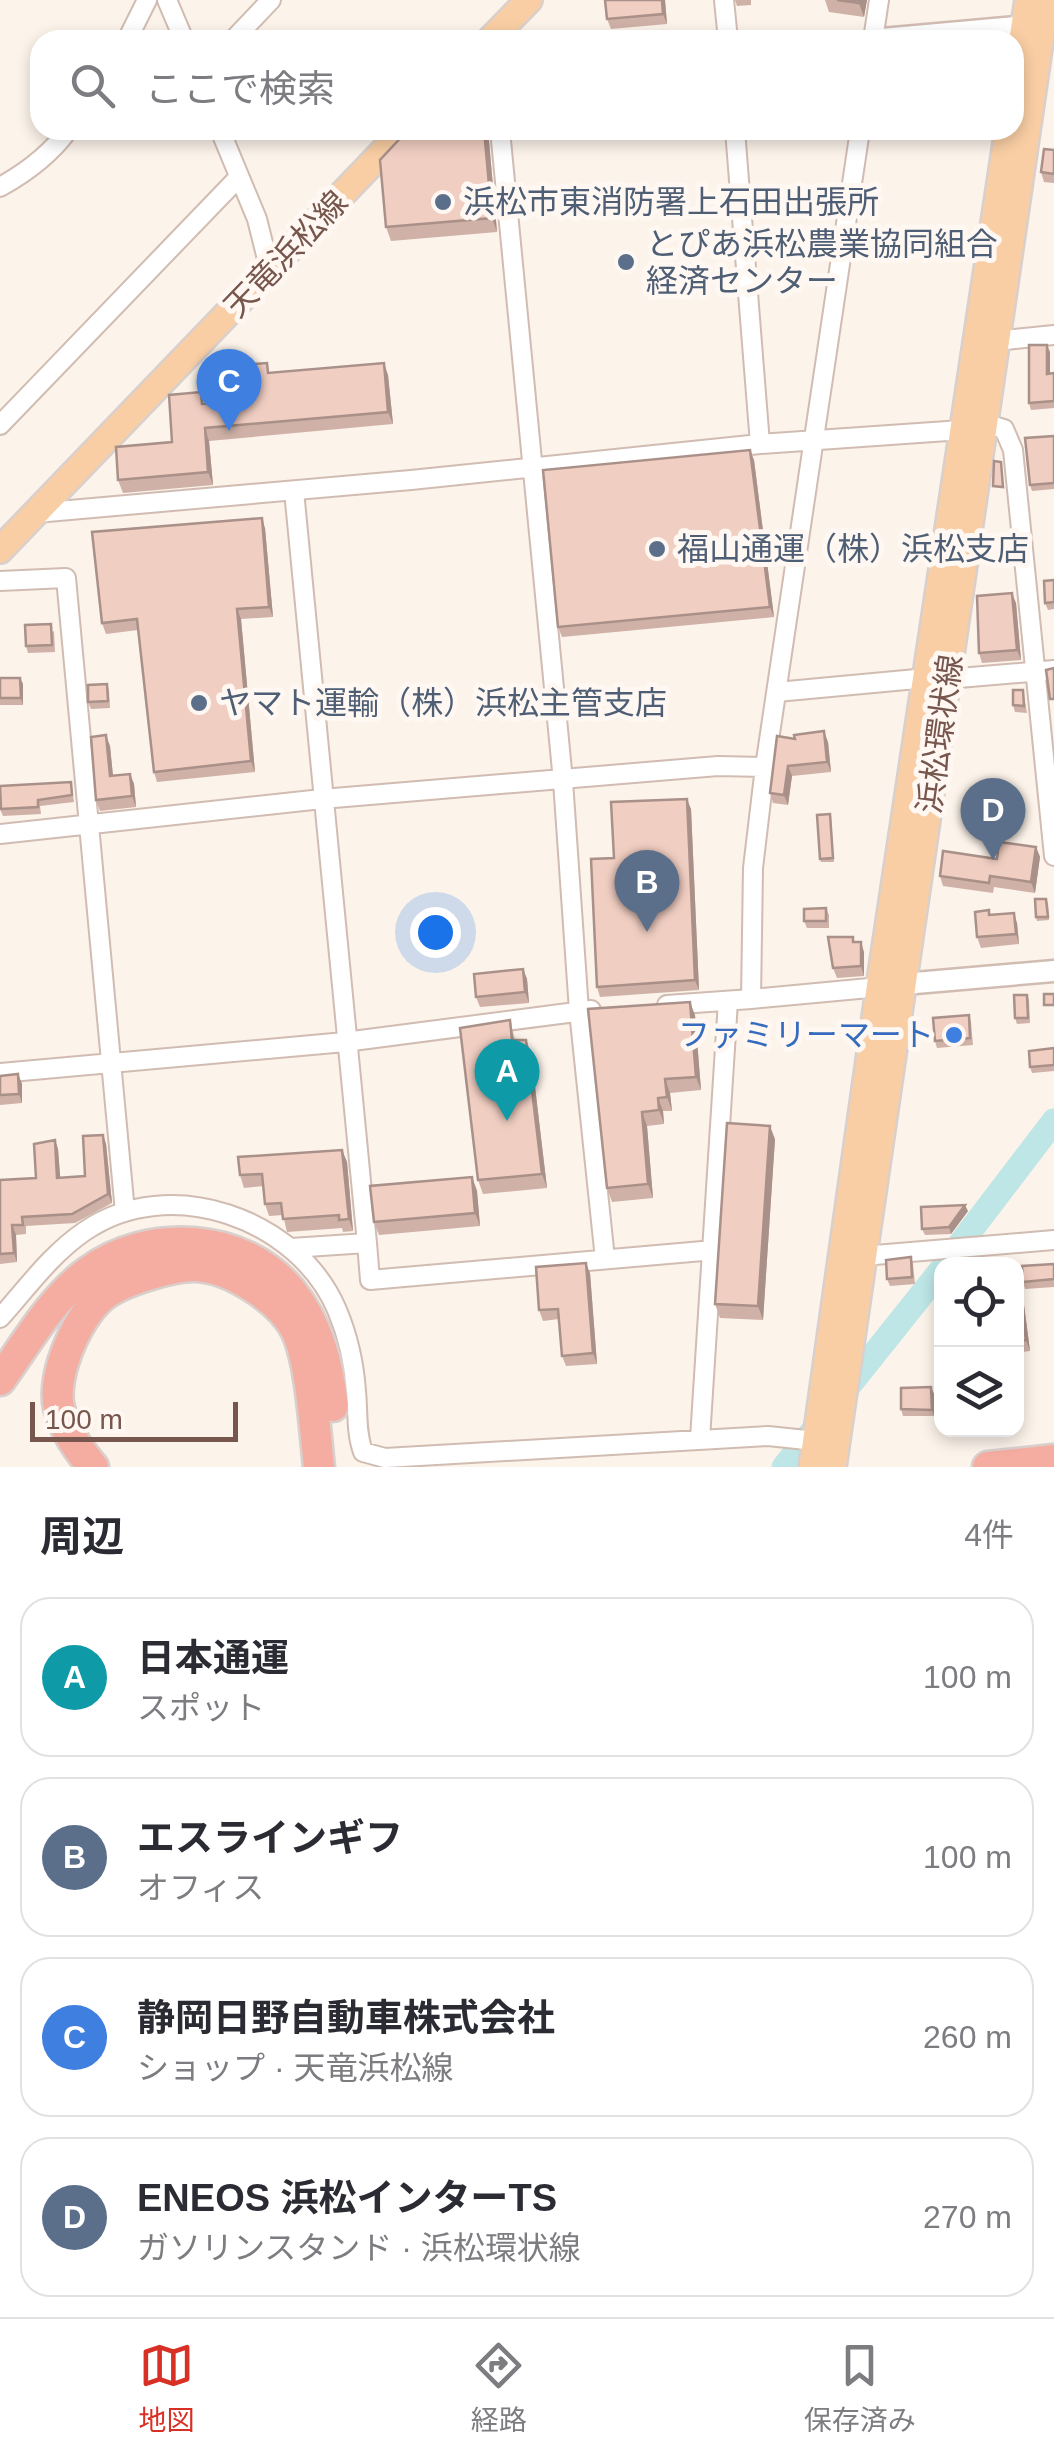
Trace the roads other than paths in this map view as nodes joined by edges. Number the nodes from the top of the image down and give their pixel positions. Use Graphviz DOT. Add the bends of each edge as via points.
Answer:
graph roads {
  1 [pos="147,0"];
  2 [pos="167,0"];
  3 [pos="272,0"];
  4 [pos="528,0"];
  5 [pos="724,0"];
  6 [pos="879,0"];
  7 [pos="1028,0"];
  8 [pos="1041,19"];
  9 [pos="132,30"];
  10 [pos="180,30"];
  11 [pos="242,30"];
  12 [pos="500,30"];
  13 [pos="727,30"];
  14 [pos="874,30"];
  15 [pos="953,30"];
  16 [pos="1024,65"];
  17 [pos="1024,138"];
  18 [pos="61,140"];
  19 [pos="224,140"];
  20 [pos="394,140"];
  21 [pos="501,140"];
  22 [pos="736,140"];
  23 [pos="859,140"];
  24 [pos="1007,140"];
  25 [pos="1024,140"];
  26 [pos="239,178"];
  27 [pos="0,187"];
  28 [pos="270,271"];
  29 [pos="1054,335"];
  30 [pos="995,341"];
  31 [pos="0,426"];
  32 [pos="973,426"];
  33 [pos="814,441"];
  34 [pos="760,444"];
  35 [pos="532,468"];
  36 [pos="294,491"];
  37 [pos="36,513"];
  38 [pos="0,550"];
  39 [pos="0,580"];
  40 [pos="1045,671"];
  41 [pos="937,678"];
  42 [pos="777,692"];
  43 [pos="765,767"];
  44 [pos="562,781"];
  45 [pos="322,800"];
  46 [pos="90,824"];
  47 [pos="0,834"];
  48 [pos="1054,856"];
  49 [pos="1054,971"];
  50 [pos="892,985"];
  51 [pos="751,999"];
  52 [pos="728,1001"];
  53 [pos="654,1006"];
  54 [pos="616,1008"];
  55 [pos="580,1010"];
  56 [pos="345,1042"];
  57 [pos="110,1064"];
  58 [pos="0,1074"];
  59 [pos="125,1212"];
  60 [pos="1054,1240"];
  61 [pos="366,1243"];
  62 [pos="291,1248"];
  63 [pos="714,1250"];
  64 [pos="862,1256"];
  65 [pos="605,1260"];
  66 [pos="0,1318"];
  67 [pos="0,1380"];
  68 [pos="830,1413"];
  69 [pos="700,1439"];
  70 [pos="814,1453"];
  71 [pos="1054,1460"];
  72 [pos="93,1467"];
  73 [pos="318,1467"];
  74 [pos="337,1467"];
  75 [pos="988,1467"];
  1 -- 9 [label="street"];
  2 -- 10 [label="street"];
  3 -- 11 [label="street"];
  4 -- 12 [label="main road"];
  5 -- 13 [label="street"];
  6 -- 14 [label="street"];
  7 -- 8 [label="main road, 浜松環状線"];
  8 -- 15 [label="street"];
  8 -- 16 [label="main road, 浜松環状線"];
  8 -- 17 [label="main road, 浜松環状線"];
  18 -- 27 [label="street"];
  19 -- 26 [label="street"];
  20 -- 28 [label="main road, 天竜浜松線"];
  21 -- 35 [label="street"];
  22 -- 34 [label="street"];
  23 -- 33 [label="street"];
  24 -- 32 [label="main road, 浜松環状線"];
  25 -- 30 [label="main road, 浜松環状線"];
  26 -- 28 [label="street"];
  26 -- 31 [label="street"];
  28 -- 37 [label="main road, 天竜浜松線"];
  29 -- 30 [label="street"];
  30 -- 32 [label="main road, 浜松環状線"];
  32 -- 33 [label="street"];
  32 -- 40 [label="street" via="1004,429 1013,450"];
  32 -- 41 [label="main road, 浜松環状線"];
  33 -- 34 [label="street"];
  33 -- 42 [label="street"];
  34 -- 35 [label="street"];
  35 -- 36 [label="street"];
  35 -- 44 [label="street"];
  36 -- 37 [label="street"];
  36 -- 45 [label="street"];
  37 -- 38 [label="main road, 天竜浜松線"];
  39 -- 46 [label="street" via="66,578"];
  40 -- 41 [label="street"];
  40 -- 48 [label="street"];
  41 -- 42 [label="street"];
  41 -- 50 [label="main road, 浜松環状線"];
  42 -- 43 [label="street"];
  43 -- 44 [label="street"];
  43 -- 51 [label="street" via="753,868"];
  44 -- 45 [label="street"];
  44 -- 55 [label="street"];
  45 -- 46 [label="street"];
  45 -- 56 [label="street"];
  46 -- 47 [label="street"];
  46 -- 57 [label="street"];
  49 -- 50 [label="street"];
  50 -- 51 [label="street"];
  50 -- 64 [label="main road, 浜松環状線"];
  50 -- 68 [label="main road, 浜松環状線"];
  51 -- 52 [label="street"];
  52 -- 53 [label="street"];
  52 -- 63 [label="street"];
  54 -- 55 [label="street"];
  55 -- 56 [label="street"];
  55 -- 65 [label="street"];
  56 -- 57 [label="street"];
  56 -- 61 [label="street"];
  57 -- 58 [label="street"];
  57 -- 59 [label="street"];
  59 -- 62 [label="street" via="164,1205 207,1209"];
  59 -- 66 [label="street" via="70,1242"];
  60 -- 64 [label="street"];
  61 -- 62 [label="street"];
  61 -- 65 [label="street" via="370,1280"];
  62 -- 69 [label="street" via="337,1310 354,1368 363,1452 385,1458"];
  63 -- 65 [label="street"];
  63 -- 69 [label="street"];
  64 -- 68 [label="main road, 浜松環状線" via="846,1382"];
  67 -- 74 [label="highway" via="57,1302 88,1272 163,1242 200,1243 270,1272 308,1317 325,1355"];
  68 -- 70 [label="main road, 浜松環状線"];
  69 -- 70 [label="street"];
  71 -- 75 [label="highway"];
  72 -- 73 [label="highway" via="72,1441 58,1404 64,1361 80,1320 106,1292 196,1266 268,1296 296,1330"];
}
